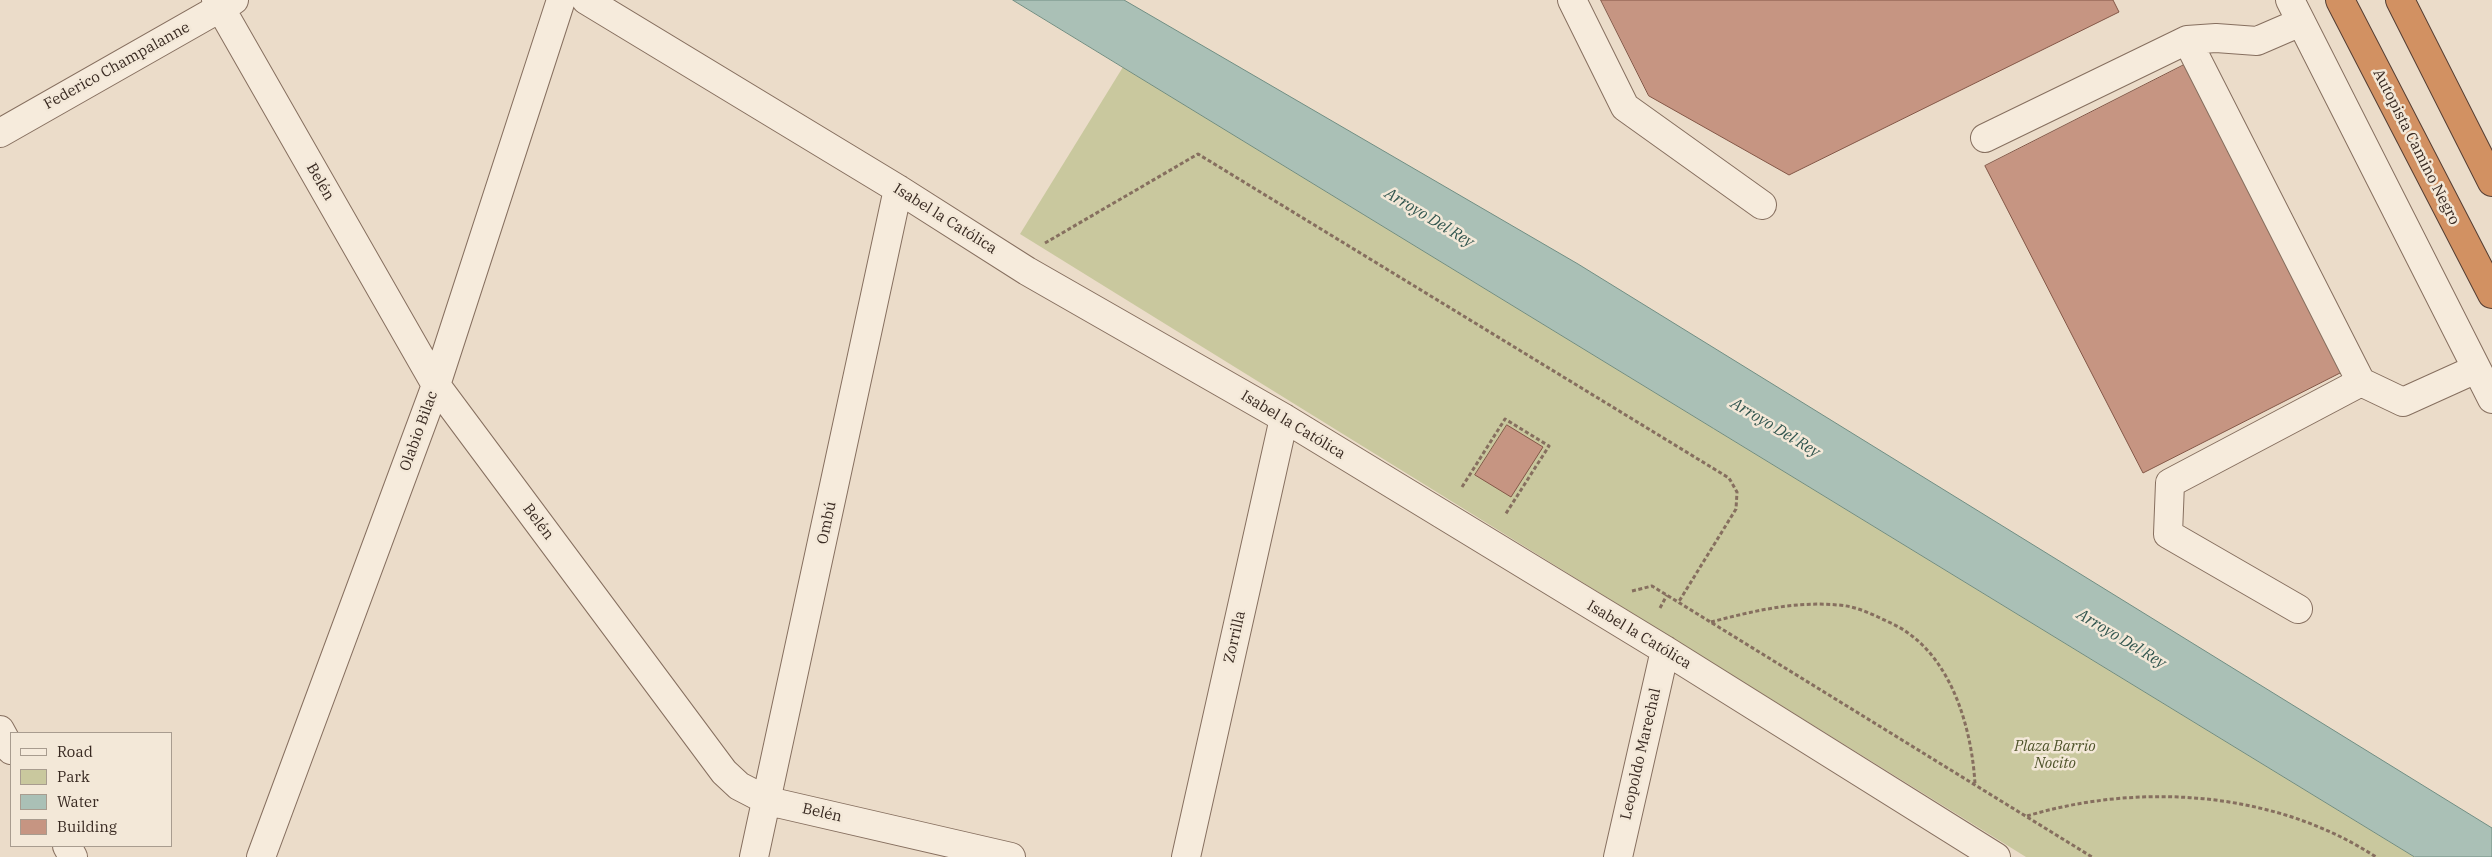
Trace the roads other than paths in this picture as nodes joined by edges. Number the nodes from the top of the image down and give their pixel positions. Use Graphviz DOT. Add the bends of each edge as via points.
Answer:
graph roads {
  1 [pos="561,0"];
  2 [pos="586,0"];
  3 [pos="1572,0"];
  4 [pos="2340,0"];
  5 [pos="223,3"];
  6 [pos="2402,4"];
  7 [pos="2296,11"];
  8 [pos="2186,40"];
  9 [pos="0,133"];
  10 [pos="1985,138"];
  11 [pos="2492,143"];
  12 [pos="2492,182"];
  13 [pos="898,189"];
  14 [pos="1762,205"];
  15 [pos="2492,294"];
  16 [pos="2476,369"];
  17 [pos="2361,382"];
  18 [pos="436,386"];
  19 [pos="2492,399"];
  20 [pos="1284,418"];
  21 [pos="2298,609"];
  22 [pos="1665,650"];
  23 [pos="0,730"];
  24 [pos="10,748"];
  25 [pos="768,801"];
  26 [pos="261,857"];
  27 [pos="754,857"];
  28 [pos="1012,857"];
  29 [pos="1186,857"];
  30 [pos="1618,857"];
  31 [pos="1996,857"];
  1 -- 18 [label="street, Olabio Bilac"];
  2 -- 13 [label="street, Isabel la Católica"];
  3 -- 14 [label="street" via="1625,107"];
  4 -- 15 [label="highway, Autopista Camino Negro"];
  5 -- 9 [label="street, Federico Champalanne"];
  5 -- 18 [label="street, Belén"];
  6 -- 11 [label="highway"];
  6 -- 12 [label="highway"];
  7 -- 8 [label="street" via="2257,41"];
  7 -- 16 [label="street"];
  8 -- 10 [label="street"];
  8 -- 17 [label="street"];
  13 -- 20 [label="street, Isabel la Católica" via="1027,271"];
  13 -- 25 [label="street, Ombú"];
  16 -- 17 [label="street" via="2403,402"];
  16 -- 19 [label="street"];
  17 -- 21 [label="street" via="2170,482 2168,534"];
  18 -- 25 [label="street, Belén" via="724,772 739,786"];
  18 -- 26 [label="street, Olabio Bilac"];
  20 -- 22 [label="street, Isabel la Católica"];
  20 -- 29 [label="street, Zorrilla"];
  22 -- 30 [label="street, Leopoldo Marechal"];
  22 -- 31 [label="street, Isabel la Católica"];
  23 -- 24 [label="street"];
  25 -- 27 [label="street, Ombú"];
  25 -- 28 [label="street, Belén"];
}
